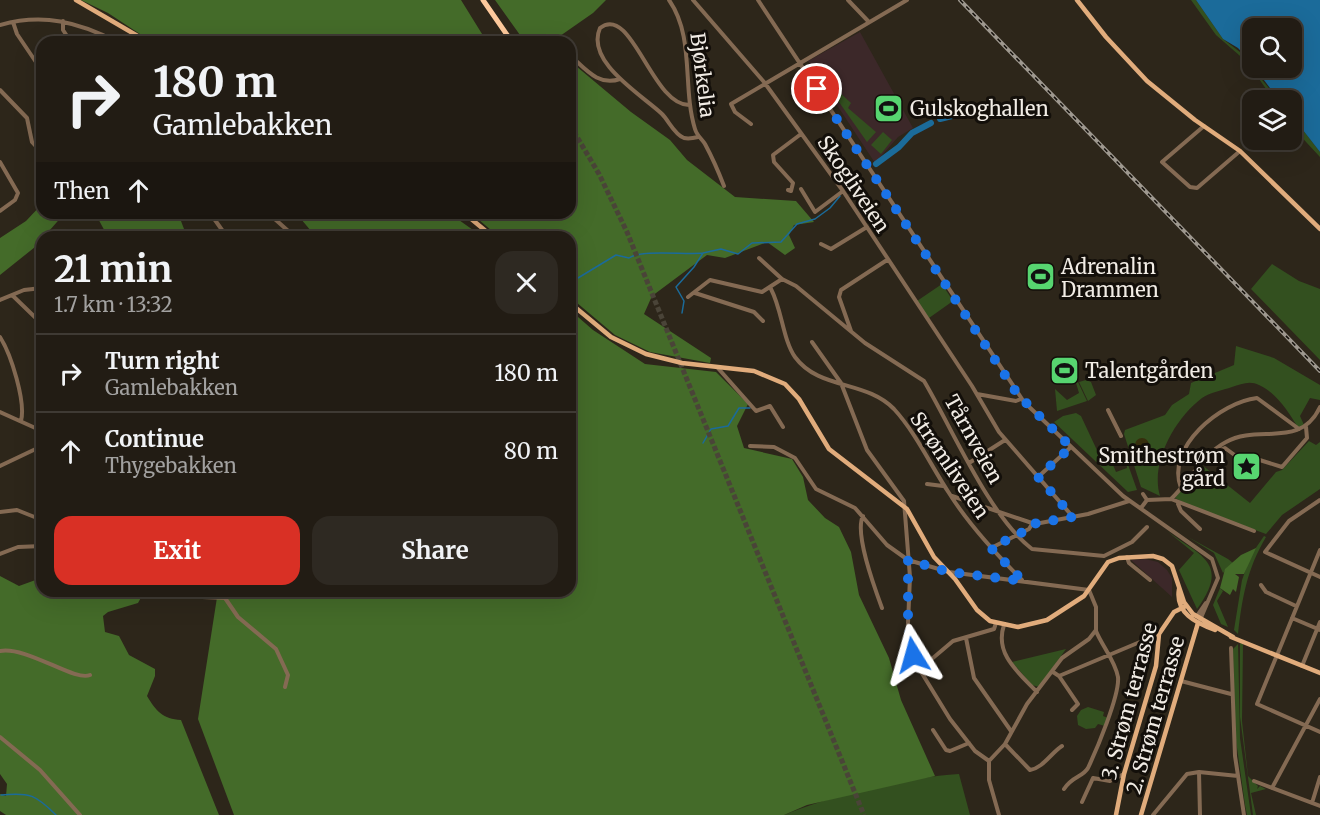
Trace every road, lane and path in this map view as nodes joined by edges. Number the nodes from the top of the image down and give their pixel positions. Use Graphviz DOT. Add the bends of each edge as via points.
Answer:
graph roads {
  1 [pos="76,0"];
  2 [pos="483,0"];
  3 [pos="669,0"];
  4 [pos="693,0"];
  5 [pos="758,0"];
  6 [pos="848,0"];
  7 [pos="907,0"];
  8 [pos="1077,0"];
  9 [pos="63,21"];
  10 [pos="868,21"];
  11 [pos="13,22"];
  12 [pos="0,25"];
  13 [pos="67,36"];
  14 [pos="106,36"];
  15 [pos="138,36"];
  16 [pos="508,36"];
  17 [pos="576,60"];
  18 [pos="36,62"];
  19 [pos="799,62"];
  20 [pos="620,79"];
  21 [pos="764,82"];
  22 [pos="0,90"];
  23 [pos="690,105"];
  24 [pos="751,124"];
  25 [pos="1204,126"];
  26 [pos="801,134"];
  27 [pos="698,137"];
  28 [pos="36,146"];
  29 [pos="1240,151"];
  30 [pos="0,162"];
  31 [pos="724,186"];
  32 [pos="801,189"];
  33 [pos="788,190"];
  34 [pos="843,191"];
  35 [pos="0,211"];
  36 [pos="275,219"];
  37 [pos="471,219"];
  38 [pos="867,227"];
  39 [pos="1320,229"];
  40 [pos="288,231"];
  41 [pos="486,231"];
  42 [pos="821,244"];
  43 [pos="759,258"];
  44 [pos="887,260"];
  45 [pos="782,279"];
  46 [pos="36,289"];
  47 [pos="771,289"];
  48 [pos="694,292"];
  49 [pos="12,295"];
  50 [pos="688,297"];
  51 [pos="0,300"];
  52 [pos="576,308"];
  53 [pos="36,318"];
  54 [pos="763,321"];
  55 [pos="851,331"];
  56 [pos="0,337"];
  57 [pos="812,342"];
  58 [pos="716,366"];
  59 [pos="841,382"];
  60 [pos="977,394"];
  61 [pos="1021,399"];
  62 [pos="1320,407"];
  63 [pos="1108,410"];
  64 [pos="0,412"];
  65 [pos="21,421"];
  66 [pos="36,427"];
  67 [pos="783,427"];
  68 [pos="1306,427"];
  69 [pos="1299,429"];
  70 [pos="1121,436"];
  71 [pos="1235,438"];
  72 [pos="1005,440"];
  73 [pos="750,446"];
  74 [pos="1071,447"];
  75 [pos="1226,448"];
  76 [pos="36,449"];
  77 [pos="1209,455"];
  78 [pos="969,463"];
  79 [pos="0,466"];
  80 [pos="1038,477"];
  81 [pos="927,484"];
  82 [pos="944,486"];
  83 [pos="1181,488"];
  84 [pos="1143,494"];
  85 [pos="951,496"];
  86 [pos="1171,499"];
  87 [pos="1147,500"];
  88 [pos="1320,500"];
  89 [pos="1129,501"];
  90 [pos="1178,503"];
  91 [pos="904,506"];
  92 [pos="1141,508"];
  93 [pos="0,512"];
  94 [pos="1002,514"];
  95 [pos="863,516"];
  96 [pos="1073,517"];
  97 [pos="36,518"];
  98 [pos="1032,524"];
  99 [pos="1147,527"];
  100 [pos="1200,529"];
  101 [pos="1254,531"];
  102 [pos="1018,534"];
  103 [pos="36,546"];
  104 [pos="991,548"];
  105 [pos="1320,550"];
  106 [pos="0,554"];
  107 [pos="1127,557"];
  108 [pos="908,560"];
  109 [pos="952,572"];
  110 [pos="1310,573"];
  111 [pos="1320,577"];
  112 [pos="1150,580"];
  113 [pos="1023,581"];
  114 [pos="1261,585"];
  115 [pos="1089,590"];
  116 [pos="206,597"];
  117 [pos="1296,606"];
  118 [pos="1183,607"];
  119 [pos="882,608"];
  120 [pos="1292,618"];
  121 [pos="1199,620"];
  122 [pos="1320,622"];
  123 [pos="996,623"];
  124 [pos="1004,625"];
  125 [pos="1319,629"];
  126 [pos="1096,630"];
  127 [pos="1159,634"];
  128 [pos="966,638"];
  129 [pos="1231,648"];
  130 [pos="0,651"];
  131 [pos="1276,655"];
  132 [pos="1108,656"];
  133 [pos="1302,666"];
  134 [pos="920,670"];
  135 [pos="1053,672"];
  136 [pos="1320,674"];
  137 [pos="90,675"];
  138 [pos="1059,676"];
  139 [pos="1181,681"];
  140 [pos="285,687"];
  141 [pos="1037,692"];
  142 [pos="1232,694"];
  143 [pos="1320,699"];
  144 [pos="1072,710"];
  145 [pos="1305,725"];
  146 [pos="933,730"];
  147 [pos="1011,731"];
  148 [pos="1320,732"];
  149 [pos="0,737"];
  150 [pos="969,743"];
  151 [pos="1005,744"];
  152 [pos="1062,746"];
  153 [pos="989,761"];
  154 [pos="1199,772"];
  155 [pos="1124,774"];
  156 [pos="1238,776"];
  157 [pos="1320,777"];
  158 [pos="1254,781"];
  159 [pos="1272,788"];
  160 [pos="1064,789"];
  161 [pos="1082,802"];
  162 [pos="1311,803"];
  163 [pos="1320,806"];
  164 [pos="80,815"];
  165 [pos="999,815"];
  166 [pos="1116,815"];
  167 [pos="1141,815"];
  168 [pos="1154,815"];
  169 [pos="1200,815"];
  170 [pos="1244,815"];
  1 -- 15 [label="main road"];
  2 -- 16 [label="highway"];
  3 -- 23 [label="street, Bjørkelia" via="684,37"];
  4 -- 21 [label="street, Skogliveien"];
  5 -- 19 [label="street"];
  6 -- 10 [label="street"];
  7 -- 10 [label="street"];
  8 -- 25 [label="main road" via="1147,81"];
  9 -- 11 [label="street"];
  9 -- 13 [label="street"];
  9 -- 14 [label="street"];
  10 -- 19 [label="street"];
  11 -- 12 [label="street"];
  11 -- 18 [label="street"];
  17 -- 20 [label="street" via="601,81"];
  19 -- 21 [label="street"];
  19 -- 61 [label="street"];
  20 -- 23 [label="street" via="598,45 598,33 604,25 615,25 628,33 661,87 679,104"];
  20 -- 27 [label="street" via="661,113 679,135"];
  21 -- 24 [label="street" via="730,104"];
  21 -- 26 [label="street, Skogliveien"];
  22 -- 28 [label="street" via="27,118"];
  23 -- 27 [label="street, Bjørkelia"];
  25 -- 29 [label="main road"];
  25 -- 29 [label="street" via="1162,162 1190,187 1197,188"];
  26 -- 33 [label="street" via="773,156 793,183 792,191"];
  26 -- 34 [label="street, Skogliveien"];
  27 -- 31 [label="street, Bjørkelia"];
  29 -- 39 [label="main road"];
  30 -- 35 [label="street" via="18,193"];
  32 -- 34 [label="street" via="815,212"];
  34 -- 38 [label="street, Skogliveien"];
  36 -- 40 [label="street"];
  37 -- 41 [label="main road"];
  38 -- 42 [label="street" via="831,249"];
  38 -- 44 [label="street, Skogliveien"];
  43 -- 45 [label="street, Tårnveien"];
  44 -- 55 [label="street" via="841,290"];
  44 -- 60 [label="street, Skogliveien"];
  45 -- 47 [label="street"];
  45 -- 55 [label="street, Tårnveien"];
  46 -- 49 [label="street"];
  47 -- 48 [label="street" via="755,292 710,280"];
  47 -- 59 [label="street, Strømliveien" via="795,357 824,380"];
  48 -- 50 [label="street"];
  48 -- 54 [label="street" via="754,312"];
  49 -- 51 [label="street"];
  49 -- 53 [label="street"];
  52 -- 58 [label="main road" via="611,337 638,352 671,361"];
  55 -- 78 [label="street, Tårnveien" via="924,381"];
  56 -- 65 [label="street" via="21,397"];
  57 -- 59 [label="street"];
  58 -- 67 [label="street" via="756,411 770,406"];
  58 -- 91 [label="main road" via="760,373 785,384 799,399 828,449"];
  59 -- 82 [label="street, Strømliveien" via="876,394 893,409"];
  59 -- 91 [label="street" via="872,458"];
  60 -- 61 [label="street"];
  60 -- 72 [label="street, Skogliveien"];
  61 -- 74 [label="street"];
  62 -- 68 [label="street"];
  63 -- 70 [label="street"];
  64 -- 65 [label="street"];
  65 -- 66 [label="street"];
  68 -- 69 [label="street"];
  68 -- 75 [label="street" via="1307,438 1282,467 1247,456 1240,459"];
  69 -- 71 [label="street"];
  69 -- 83 [label="street" via="1257,398 1224,410 1196,434 1180,458"];
  71 -- 75 [label="street"];
  71 -- 77 [label="street"];
  72 -- 78 [label="street"];
  72 -- 80 [label="street, Skogliveien"];
  73 -- 95 [label="street" via="774,447 790,455 800,462 816,489"];
  74 -- 80 [label="street"];
  74 -- 89 [label="street"];
  75 -- 77 [label="street"];
  76 -- 79 [label="street"];
  77 -- 83 [label="street"];
  78 -- 94 [label="street, Tårnveien"];
  80 -- 96 [label="street, Skogliveien"];
  81 -- 82 [label="street"];
  82 -- 85 [label="street, Strømliveien"];
  83 -- 86 [label="street"];
  84 -- 87 [label="street"];
  85 -- 94 [label="street"];
  85 -- 104 [label="street, Strømliveien"];
  86 -- 87 [label="street"];
  86 -- 90 [label="street"];
  87 -- 92 [label="street"];
  88 -- 110 [label="street" via="1278,532 1265,549 1268,556"];
  89 -- 92 [label="street"];
  89 -- 96 [label="street"];
  90 -- 100 [label="street"];
  90 -- 101 [label="street"];
  91 -- 108 [label="street"];
  91 -- 109 [label="main road" via="934,557"];
  92 -- 121 [label="street" via="1212,559 1218,578"];
  93 -- 97 [label="street" via="17,510"];
  94 -- 98 [label="street"];
  94 -- 102 [label="street, Tårnveien"];
  95 -- 108 [label="street" via="887,545"];
  95 -- 119 [label="street" via="860,523 868,567"];
  96 -- 98 [label="street"];
  98 -- 102 [label="street"];
  99 -- 102 [label="street, Tårnveien" via="1128,545 1104,556 1035,550"];
  102 -- 104 [label="street"];
  103 -- 106 [label="street"];
  104 -- 113 [label="street, Strømliveien"];
  105 -- 110 [label="street"];
  107 -- 112 [label="street"];
  107 -- 115 [label="main road" via="1105,564"];
  107 -- 118 [label="main road" via="1166,560 1175,572"];
  108 -- 109 [label="street"];
  108 -- 134 [label="street" via="909,634"];
  109 -- 113 [label="street"];
  109 -- 123 [label="main road" via="981,614"];
  110 -- 111 [label="street"];
  110 -- 117 [label="street"];
  113 -- 115 [label="street"];
  114 -- 117 [label="street" via="1266,592"];
  115 -- 124 [label="main road" via="1047,620 1018,627"];
  115 -- 126 [label="street" via="1096,608"];
  116 -- 140 [label="street" via="225,598 238,618 268,640 288,675"];
  117 -- 120 [label="street"];
  118 -- 121 [label="main road"];
  118 -- 127 [label="main road, 3. Strøm terrasse" via="1168,618"];
  120 -- 125 [label="street"];
  120 -- 131 [label="street"];
  121 -- 131 [label="main road"];
  121 -- 139 [label="main road, 2. Strøm terrasse"];
  122 -- 125 [label="street"];
  123 -- 124 [label="main road"];
  123 -- 128 [label="street" via="994,629"];
  124 -- 141 [label="street" via="1004,655"];
  125 -- 133 [label="street"];
  126 -- 132 [label="street"];
  126 -- 135 [label="street" via="1062,658"];
  127 -- 132 [label="street"];
  127 -- 155 [label="main road, 3. Strøm terrasse" via="1156,666"];
  128 -- 134 [label="street" via="953,641"];
  128 -- 147 [label="street" via="974,678"];
  129 -- 142 [label="street"];
  130 -- 137 [label="street" via="24,652 79,675"];
  131 -- 133 [label="main road"];
  131 -- 145 [label="street" via="1257,704"];
  132 -- 138 [label="street"];
  132 -- 160 [label="street" via="1118,676 1118,686 1106,726 1086,771 1070,779"];
  133 -- 136 [label="main road"];
  134 -- 150 [label="street"];
  135 -- 138 [label="street"];
  135 -- 141 [label="street"];
  138 -- 144 [label="street" via="1078,704"];
  139 -- 142 [label="street"];
  139 -- 167 [label="main road, 2. Strøm terrasse"];
  141 -- 147 [label="street"];
  142 -- 156 [label="street"];
  143 -- 145 [label="street"];
  145 -- 148 [label="street"];
  145 -- 159 [label="street"];
  146 -- 150 [label="street" via="946,750"];
  147 -- 151 [label="street"];
  149 -- 164 [label="street" via="40,770"];
  150 -- 153 [label="street" via="982,759"];
  151 -- 152 [label="street" via="1030,770 1040,767"];
  151 -- 153 [label="street"];
  153 -- 165 [label="street" via="989,780"];
  154 -- 156 [label="street"];
  154 -- 168 [label="street" via="1187,774"];
  154 -- 169 [label="street"];
  155 -- 161 [label="street" via="1110,781 1093,778"];
  155 -- 166 [label="main road, 3. Strøm terrasse"];
  156 -- 170 [label="street"];
  157 -- 162 [label="street"];
  158 -- 159 [label="street"];
  159 -- 162 [label="street"];
  162 -- 163 [label="street"];
}
